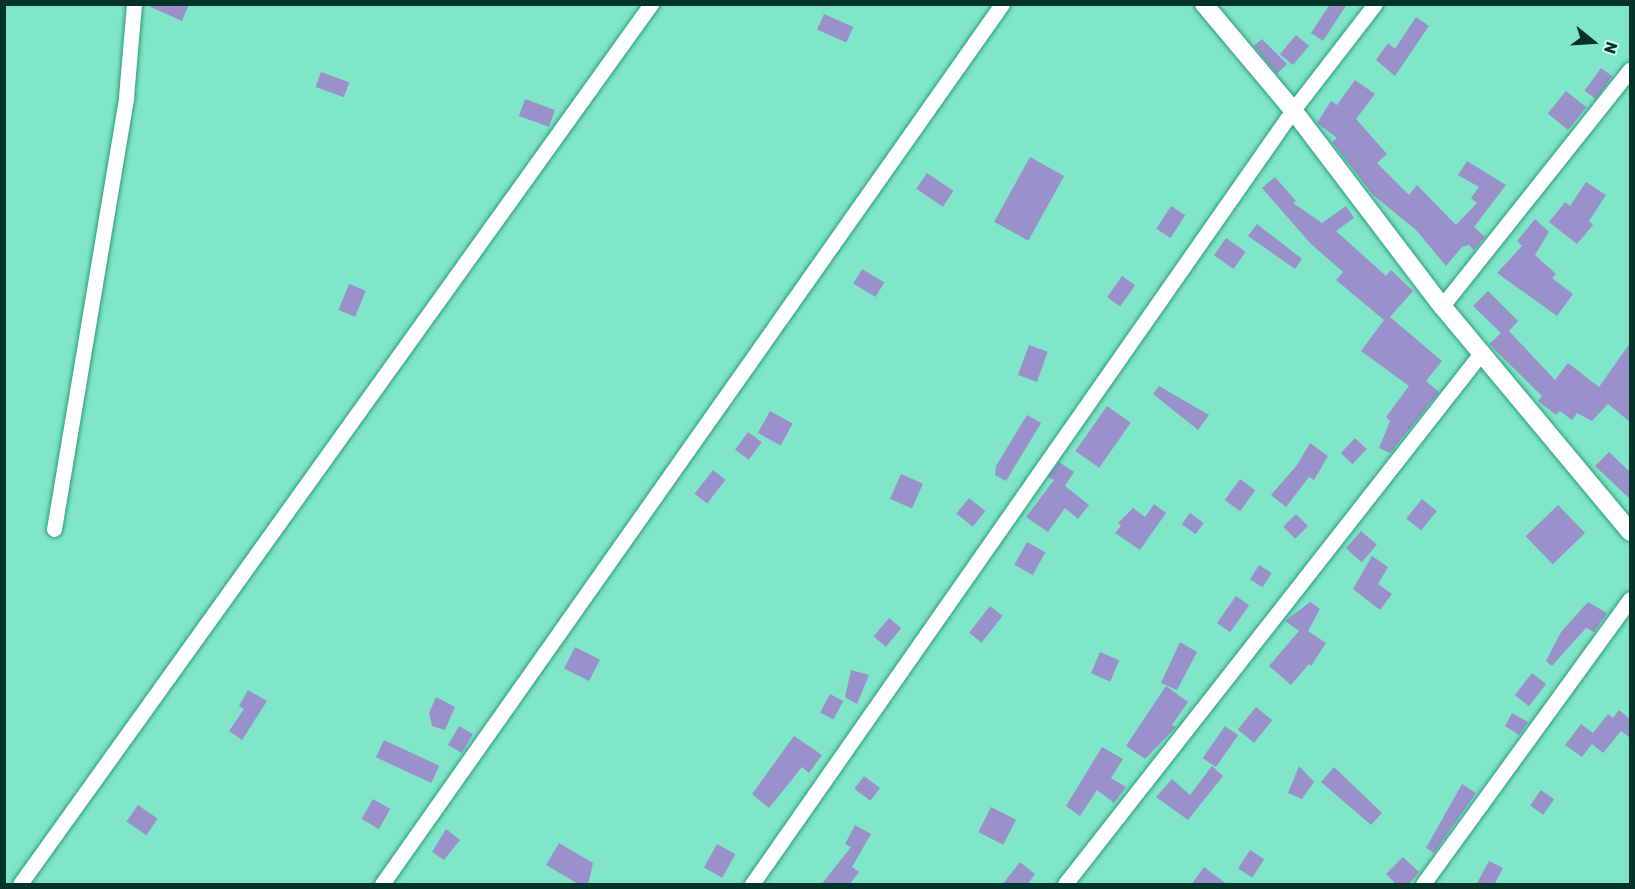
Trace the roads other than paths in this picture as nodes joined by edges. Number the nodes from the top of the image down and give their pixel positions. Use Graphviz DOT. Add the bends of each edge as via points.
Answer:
graph roads {
  1 [pos="134,4"];
  2 [pos="651,4"];
  3 [pos="1002,4"];
  4 [pos="1204,4"];
  5 [pos="1375,4"];
  6 [pos="1630,70"];
  7 [pos="1293,110"];
  8 [pos="1442,306"];
  9 [pos="1482,352"];
  10 [pos="54,529"];
  11 [pos="1630,532"];
  12 [pos="1630,599"];
  13 [pos="20,885"];
  14 [pos="382,885"];
  15 [pos="752,885"];
  16 [pos="1065,885"];
  17 [pos="1423,885"];
  1 -- 10 [label="street" via="126,97"];
  2 -- 13 [label="street"];
  3 -- 14 [label="street"];
  4 -- 7 [label="street"];
  5 -- 7 [label="street"];
  6 -- 8 [label="street"];
  7 -- 8 [label="street"];
  7 -- 15 [label="street"];
  8 -- 9 [label="street"];
  9 -- 11 [label="street"];
  9 -- 16 [label="street"];
  12 -- 17 [label="street"];
}
